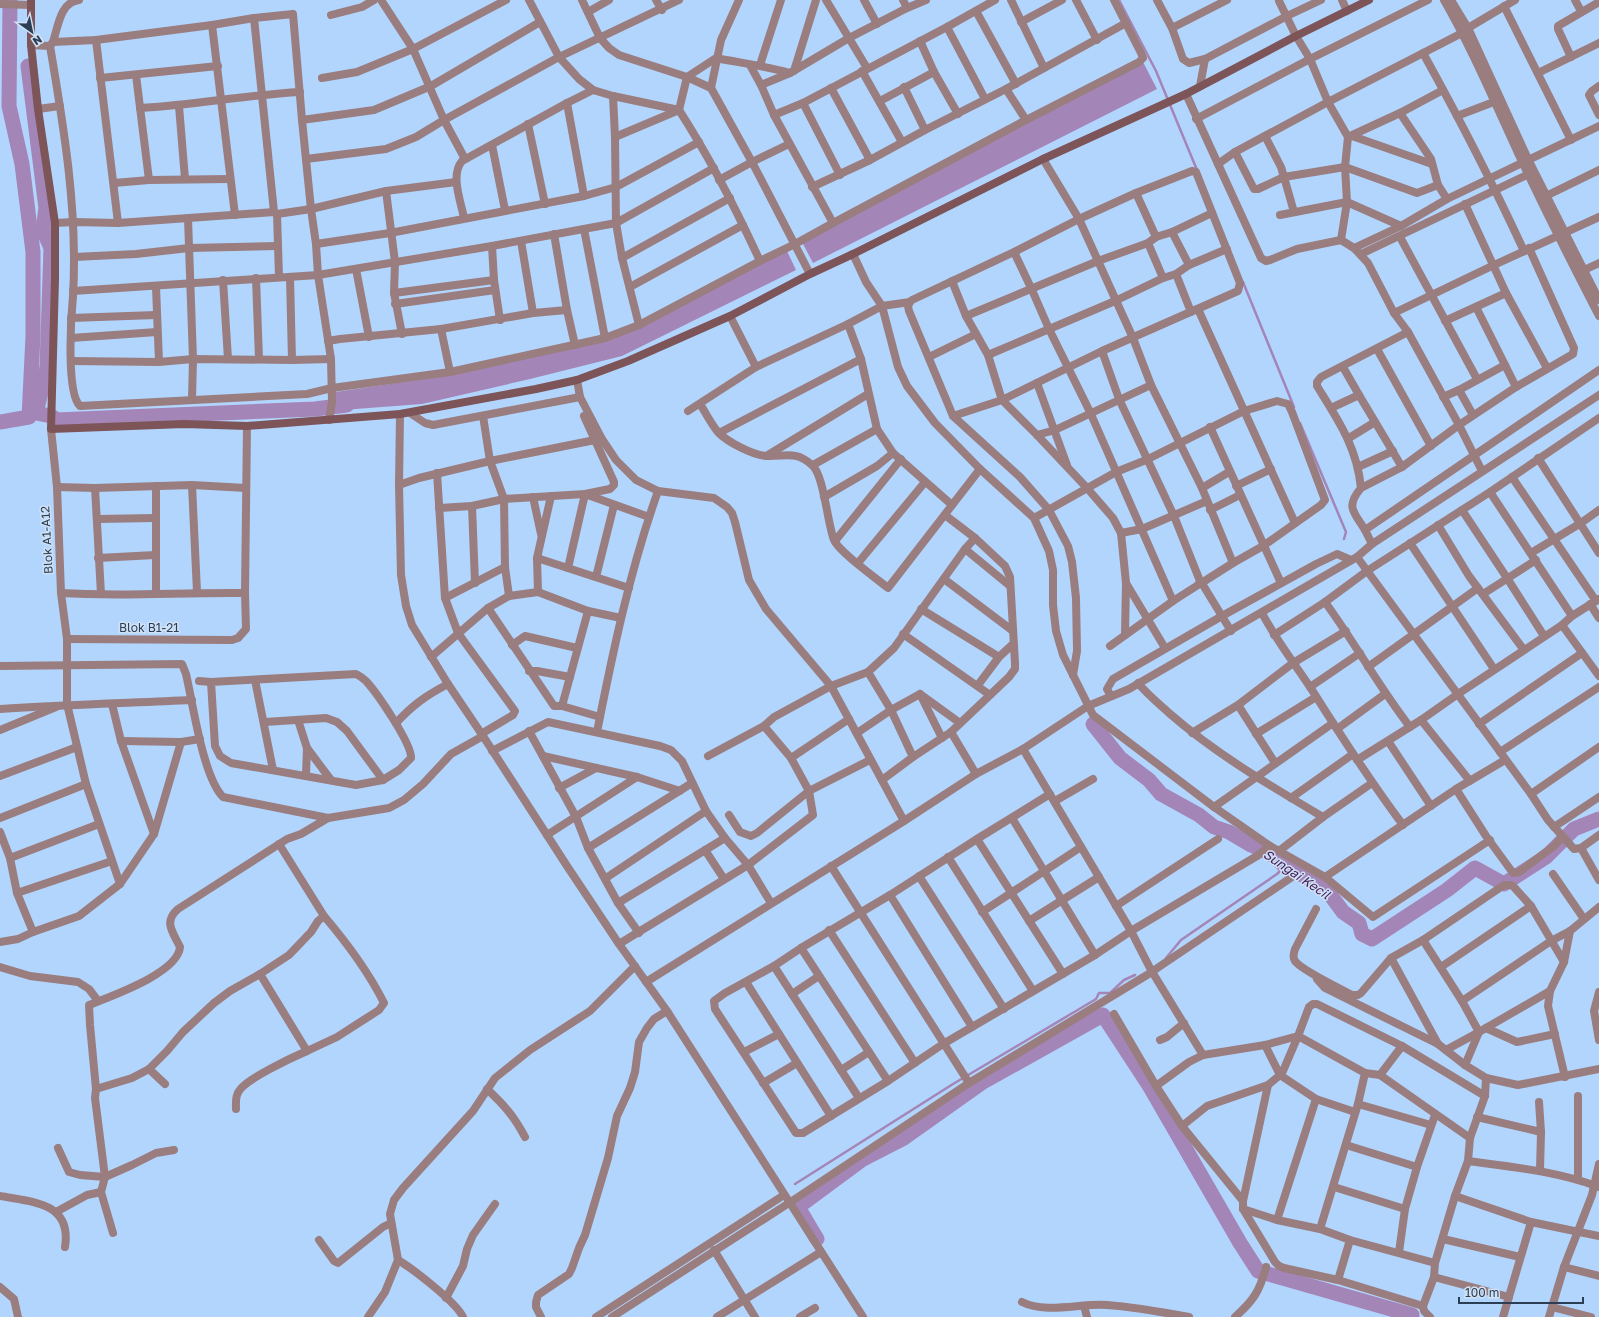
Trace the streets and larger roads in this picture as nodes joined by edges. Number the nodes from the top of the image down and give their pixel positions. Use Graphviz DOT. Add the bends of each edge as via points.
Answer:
graph roads {
  1 [pos="78,0"];
  2 [pos="374,0"];
  3 [pos="381,0"];
  4 [pos="506,0"];
  5 [pos="529,0"];
  6 [pos="582,0"];
  7 [pos="609,0"];
  8 [pos="656,0"];
  9 [pos="680,0"];
  10 [pos="739,0"];
  11 [pos="781,0"];
  12 [pos="816,0"];
  13 [pos="826,0"];
  14 [pos="864,0"];
  15 [pos="903,0"];
  16 [pos="926,0"];
  17 [pos="995,0"];
  18 [pos="1011,0"];
  19 [pos="1062,0"];
  20 [pos="1076,0"];
  21 [pos="1114,0"];
  22 [pos="1157,0"];
  23 [pos="1227,0"];
  24 [pos="1321,0"];
  25 [pos="1342,0"];
  26 [pos="1370,0"];
  27 [pos="1428,0"];
  28 [pos="1444,0"];
  29 [pos="1451,0"];
  30 [pos="1515,0"];
  31 [pos="1575,0"];
  32 [pos="1279,1"];
  33 [pos="1599,2"];
  34 [pos="28,3"];
  35 [pos="3,4"];
  36 [pos="1504,6"];
  37 [pos="907,8"];
  38 [pos="662,10"];
  39 [pos="976,11"];
  40 [pos="1347,11"];
  41 [pos="1581,11"];
  42 [pos="588,12"];
  43 [pos="331,15"];
  44 [pos="1287,16"];
  45 [pos="254,18"];
  46 [pos="540,22"];
  47 [pos="1021,22"];
  48 [pos="1126,23"];
  49 [pos="877,24"];
  50 [pos="212,25"];
  51 [pos="947,27"];
  52 [pos="1172,28"];
  53 [pos="1465,30"];
  54 [pos="1296,36"];
  55 [pos="600,38"];
  56 [pos="849,38"];
  57 [pos="96,40"];
  58 [pos="1097,40"];
  59 [pos="920,41"];
  60 [pos="1599,43"];
  61 [pos="52,44"];
  62 [pos="31,45"];
  63 [pos="413,49"];
  64 [pos="1422,53"];
  65 [pos="559,57"];
  66 [pos="1571,57"];
  67 [pos="716,58"];
  68 [pos="1310,58"];
  69 [pos="1205,59"];
  70 [pos="750,65"];
  71 [pos="760,65"];
  72 [pos="218,66"];
  73 [pos="1044,68"];
  74 [pos="865,70"];
  75 [pos="792,72"];
  76 [pos="934,72"];
  77 [pos="1538,73"];
  78 [pos="136,75"];
  79 [pos="687,77"];
  80 [pos="100,78"];
  81 [pos="322,78"];
  82 [pos="1016,84"];
  83 [pos="762,85"];
  84 [pos="431,86"];
  85 [pos="1200,86"];
  86 [pos="1599,86"];
  87 [pos="711,88"];
  88 [pos="831,88"];
  89 [pos="904,88"];
  90 [pos="1006,89"];
  91 [pos="593,90"];
  92 [pos="1443,90"];
  93 [pos="300,92"];
  94 [pos="261,94"];
  95 [pos="1186,94"];
  96 [pos="613,96"];
  97 [pos="985,99"];
  98 [pos="222,100"];
  99 [pos="1498,100"];
  100 [pos="880,101"];
  101 [pos="567,102"];
  102 [pos="1328,102"];
  103 [pos="803,103"];
  104 [pos="179,106"];
  105 [pos="59,107"];
  106 [pos="41,108"];
  107 [pos="140,108"];
  108 [pos="679,110"];
  109 [pos="1400,113"];
  110 [pos="958,114"];
  111 [pos="774,115"];
  112 [pos="1599,115"];
  113 [pos="1457,116"];
  114 [pos="1196,119"];
  115 [pos="302,120"];
  116 [pos="444,120"];
  117 [pos="1026,120"];
  118 [pos="528,124"];
  119 [pos="1599,126"];
  120 [pos="924,130"];
  121 [pos="1265,136"];
  122 [pos="1350,136"];
  123 [pos="616,137"];
  124 [pos="1571,140"];
  125 [pos="699,142"];
  126 [pos="902,142"];
  127 [pos="789,144"];
  128 [pos="492,145"];
  129 [pos="1235,152"];
  130 [pos="306,159"];
  131 [pos="465,159"];
  132 [pos="1043,159"];
  133 [pos="870,160"];
  134 [pos="1525,161"];
  135 [pos="752,162"];
  136 [pos="1218,164"];
  137 [pos="1432,164"];
  138 [pos="1345,167"];
  139 [pos="714,168"];
  140 [pos="1599,170"];
  141 [pos="1531,173"];
  142 [pos="840,175"];
  143 [pos="1284,178"];
  144 [pos="185,179"];
  145 [pos="230,179"];
  146 [pos="1488,179"];
  147 [pos="149,180"];
  148 [pos="719,180"];
  149 [pos="456,182"];
  150 [pos="114,183"];
  151 [pos="1438,185"];
  152 [pos="616,187"];
  153 [pos="812,187"];
  154 [pos="1495,189"];
  155 [pos="386,191"];
  156 [pos="1136,193"];
  157 [pos="584,196"];
  158 [pos="1546,196"];
  159 [pos="730,198"];
  160 [pos="1447,199"];
  161 [pos="1347,202"];
  162 [pos="545,204"];
  163 [pos="1464,204"];
  164 [pos="311,209"];
  165 [pos="505,210"];
  166 [pos="1294,212"];
  167 [pos="276,213"];
  168 [pos="1212,213"];
  169 [pos="1280,214"];
  170 [pos="235,215"];
  171 [pos="1599,217"];
  172 [pos="188,218"];
  173 [pos="464,218"];
  174 [pos="1079,219"];
  175 [pos="73,222"];
  176 [pos="58,223"];
  177 [pos="118,223"];
  178 [pos="616,223"];
  179 [pos="832,223"];
  180 [pos="743,225"];
  181 [pos="1401,226"];
  182 [pos="584,229"];
  183 [pos="1172,232"];
  184 [pos="390,233"];
  185 [pos="554,234"];
  186 [pos="1561,234"];
  187 [pos="1156,237"];
  188 [pos="1400,237"];
  189 [pos="1341,240"];
  190 [pos="521,241"];
  191 [pos="1148,243"];
  192 [pos="316,244"];
  193 [pos="795,244"];
  194 [pos="278,246"];
  195 [pos="492,246"];
  196 [pos="189,248"];
  197 [pos="1354,248"];
  198 [pos="1227,249"];
  199 [pos="1527,250"];
  200 [pos="1014,252"];
  201 [pos="852,254"];
  202 [pos="1361,254"];
  203 [pos="74,257"];
  204 [pos="622,258"];
  205 [pos="760,261"];
  206 [pos="1098,261"];
  207 [pos="395,262"];
  208 [pos="1599,263"];
  209 [pos="1189,265"];
  210 [pos="1494,265"];
  211 [pos="356,269"];
  212 [pos="1584,270"];
  213 [pos="810,274"];
  214 [pos="1176,274"];
  215 [pos="318,275"];
  216 [pos="290,277"];
  217 [pos="256,278"];
  218 [pos="279,278"];
  219 [pos="1163,278"];
  220 [pos="223,280"];
  221 [pos="494,280"];
  222 [pos="952,281"];
  223 [pos="191,284"];
  224 [pos="156,287"];
  225 [pos="630,287"];
  226 [pos="495,290"];
  227 [pos="1032,290"];
  228 [pos="73,291"];
  229 [pos="394,293"];
  230 [pos="1506,293"];
  231 [pos="1432,295"];
  232 [pos="1116,300"];
  233 [pos="1599,300"];
  234 [pos="910,302"];
  235 [pos="395,304"];
  236 [pos="882,306"];
  237 [pos="1476,307"];
  238 [pos="567,310"];
  239 [pos="1194,310"];
  240 [pos="533,313"];
  241 [pos="1394,313"];
  242 [pos="156,314"];
  243 [pos="730,316"];
  244 [pos="966,316"];
  245 [pos="1599,316"];
  246 [pos="71,318"];
  247 [pos="500,320"];
  248 [pos="1445,321"];
  249 [pos="848,324"];
  250 [pos="639,325"];
  251 [pos="441,329"];
  252 [pos="1049,329"];
  253 [pos="157,332"];
  254 [pos="1408,332"];
  255 [pos="402,334"];
  256 [pos="976,334"];
  257 [pos="369,337"];
  258 [pos="71,338"];
  259 [pos="605,338"];
  260 [pos="1133,338"];
  261 [pos="328,342"];
  262 [pos="575,345"];
  263 [pos="1377,349"];
  264 [pos="1102,351"];
  265 [pos="988,355"];
  266 [pos="929,357"];
  267 [pos="193,359"];
  268 [pos="228,359"];
  269 [pos="259,359"];
  270 [pos="331,359"];
  271 [pos="861,359"];
  272 [pos="292,360"];
  273 [pos="70,361"];
  274 [pos="159,362"];
  275 [pos="1505,365"];
  276 [pos="756,367"];
  277 [pos="1344,367"];
  278 [pos="1069,368"];
  279 [pos="1547,368"];
  280 [pos="1599,370"];
  281 [pos="450,372"];
  282 [pos="1476,379"];
  283 [pos="577,380"];
  284 [pos="1037,383"];
  285 [pos="1151,385"];
  286 [pos="1516,387"];
  287 [pos="332,388"];
  288 [pos="1459,390"];
  289 [pos="868,394"];
  290 [pos="1359,395"];
  291 [pos="1599,395"];
  292 [pos="1443,397"];
  293 [pos="578,398"];
  294 [pos="192,399"];
  295 [pos="1119,399"];
  296 [pos="1002,400"];
  297 [pos="700,404"];
  298 [pos="1331,408"];
  299 [pos="688,411"];
  300 [pos="1244,411"];
  301 [pos="1090,412"];
  302 [pos="410,413"];
  303 [pos="400,414"];
  304 [pos="1473,415"];
  305 [pos="483,416"];
  306 [pos="953,416"];
  307 [pos="329,417"];
  308 [pos="1599,418"];
  309 [pos="1375,422"];
  310 [pos="1459,425"];
  311 [pos="247,426"];
  312 [pos="1210,427"];
  313 [pos="51,429"];
  314 [pos="877,429"];
  315 [pos="1055,430"];
  316 [pos="719,433"];
  317 [pos="1037,435"];
  318 [pos="1349,438"];
  319 [pos="595,440"];
  320 [pos="1179,443"];
  321 [pos="1431,446"];
  322 [pos="1392,451"];
  323 [pos="893,453"];
  324 [pos="1474,455"];
  325 [pos="766,456"];
  326 [pos="1538,458"];
  327 [pos="901,459"];
  328 [pos="1146,460"];
  329 [pos="490,461"];
  330 [pos="813,465"];
  331 [pos="1402,466"];
  332 [pos="1358,467"];
  333 [pos="1068,468"];
  334 [pos="980,469"];
  335 [pos="1271,470"];
  336 [pos="1482,471"];
  337 [pos="1116,472"];
  338 [pos="1230,472"];
  339 [pos="437,473"];
  340 [pos="1512,477"];
  341 [pos="925,482"];
  342 [pos="192,485"];
  343 [pos="399,485"];
  344 [pos="57,486"];
  345 [pos="156,486"];
  346 [pos="1236,486"];
  347 [pos="94,488"];
  348 [pos="246,488"];
  349 [pos="1087,488"];
  350 [pos="1202,488"];
  351 [pos="1361,488"];
  352 [pos="658,491"];
  353 [pos="1490,492"];
  354 [pos="585,494"];
  355 [pos="550,496"];
  356 [pos="1240,496"];
  357 [pos="534,497"];
  358 [pos="824,497"];
  359 [pos="504,499"];
  360 [pos="1207,501"];
  361 [pos="614,505"];
  362 [pos="952,505"];
  363 [pos="472,506"];
  364 [pos="439,508"];
  365 [pos="1049,510"];
  366 [pos="1210,510"];
  367 [pos="1462,510"];
  368 [pos="1599,510"];
  369 [pos="945,515"];
  370 [pos="1174,516"];
  371 [pos="649,517"];
  372 [pos="156,518"];
  373 [pos="1034,518"];
  374 [pos="97,519"];
  375 [pos="1295,523"];
  376 [pos="1581,523"];
  377 [pos="1438,525"];
  378 [pos="1142,529"];
  379 [pos="1365,530"];
  380 [pos="1121,533"];
  381 [pos="542,538"];
  382 [pos="975,538"];
  383 [pos="1554,539"];
  384 [pos="835,541"];
  385 [pos="1410,543"];
  386 [pos="1372,544"];
  387 [pos="1263,546"];
  388 [pos="965,549"];
  389 [pos="1599,553"];
  390 [pos="155,555"];
  391 [pos="1533,556"];
  392 [pos="98,558"];
  393 [pos="537,558"];
  394 [pos="1354,559"];
  395 [pos="858,563"];
  396 [pos="1233,563"];
  397 [pos="505,567"];
  398 [pos="568,568"];
  399 [pos="1367,571"];
  400 [pos="596,577"];
  401 [pos="1508,578"];
  402 [pos="944,579"];
  403 [pos="475,583"];
  404 [pos="1126,583"];
  405 [pos="1281,583"];
  406 [pos="1010,586"];
  407 [pos="629,588"];
  408 [pos="1480,591"];
  409 [pos="197,592"];
  410 [pos="538,592"];
  411 [pos="61,593"];
  412 [pos="156,593"];
  413 [pos="245,593"];
  414 [pos="100,594"];
  415 [pos="509,596"];
  416 [pos="445,598"];
  417 [pos="1173,601"];
  418 [pos="1325,602"];
  419 [pos="1595,602"];
  420 [pos="1452,606"];
  421 [pos="488,608"];
  422 [pos="921,609"];
  423 [pos="588,611"];
  424 [pos="1262,613"];
  425 [pos="1222,616"];
  426 [pos="1572,616"];
  427 [pos="621,618"];
  428 [pos="1599,618"];
  429 [pos="1148,620"];
  430 [pos="1562,625"];
  431 [pos="1013,631"];
  432 [pos="1231,631"];
  433 [pos="1346,631"];
  434 [pos="458,633"];
  435 [pos="903,634"];
  436 [pos="1413,634"];
  437 [pos="1125,635"];
  438 [pos="1274,635"];
  439 [pos="1544,636"];
  440 [pos="67,640"];
  441 [pos="1013,644"];
  442 [pos="512,645"];
  443 [pos="1110,646"];
  444 [pos="577,648"];
  445 [pos="1165,648"];
  446 [pos="1524,650"];
  447 [pos="1360,653"];
  448 [pos="1582,653"];
  449 [pos="431,657"];
  450 [pos="999,657"];
  451 [pos="1293,663"];
  452 [pos="67,665"];
  453 [pos="0,666"];
  454 [pos="1368,667"];
  455 [pos="1494,669"];
  456 [pos="529,671"];
  457 [pos="868,672"];
  458 [pos="1073,674"];
  459 [pos="1599,676"];
  460 [pos="570,677"];
  461 [pos="200,680"];
  462 [pos="255,680"];
  463 [pos="211,682"];
  464 [pos="448,684"];
  465 [pos="1138,684"];
  466 [pos="978,685"];
  467 [pos="831,686"];
  468 [pos="1310,687"];
  469 [pos="1599,687"];
  470 [pos="920,694"];
  471 [pos="1385,694"];
  472 [pos="1458,694"];
  473 [pos="990,695"];
  474 [pos="1111,696"];
  475 [pos="1316,697"];
  476 [pos="192,700"];
  477 [pos="65,704"];
  478 [pos="112,704"];
  479 [pos="1238,705"];
  480 [pos="562,706"];
  481 [pos="1088,706"];
  482 [pos="0,708"];
  483 [pos="891,710"];
  484 [pos="600,717"];
  485 [pos="849,719"];
  486 [pos="298,720"];
  487 [pos="1421,720"];
  488 [pos="265,722"];
  489 [pos="396,723"];
  490 [pos="960,723"];
  491 [pos="1479,724"];
  492 [pos="764,726"];
  493 [pos="1335,726"];
  494 [pos="1410,727"];
  495 [pos="0,730"];
  496 [pos="529,731"];
  497 [pos="597,732"];
  498 [pos="950,732"];
  499 [pos="857,733"];
  500 [pos="1192,733"];
  501 [pos="1256,734"];
  502 [pos="482,735"];
  503 [pos="942,738"];
  504 [pos="200,739"];
  505 [pos="121,741"];
  506 [pos="1388,741"];
  507 [pos="180,742"];
  508 [pos="77,747"];
  509 [pos="1599,747"];
  510 [pos="308,748"];
  511 [pos="1023,750"];
  512 [pos="492,751"];
  513 [pos="1500,752"];
  514 [pos="543,756"];
  515 [pos="708,756"];
  516 [pos="912,757"];
  517 [pos="1355,757"];
  518 [pos="791,758"];
  519 [pos="870,760"];
  520 [pos="1505,760"];
  521 [pos="1275,763"];
  522 [pos="596,768"];
  523 [pos="273,770"];
  524 [pos="976,774"];
  525 [pos="306,775"];
  526 [pos="0,776"];
  527 [pos="637,777"];
  528 [pos="1255,777"];
  529 [pos="1093,779"];
  530 [pos="331,780"];
  531 [pos="383,780"];
  532 [pos="882,780"];
  533 [pos="1470,781"];
  534 [pos="692,783"];
  535 [pos="1372,783"];
  536 [pos="86,784"];
  537 [pos="559,788"];
  538 [pos="1456,789"];
  539 [pos="680,791"];
  540 [pos="809,792"];
  541 [pos="1050,794"];
  542 [pos="1531,794"];
  543 [pos="1599,797"];
  544 [pos="1291,798"];
  545 [pos="1055,801"];
  546 [pos="1431,806"];
  547 [pos="1214,807"];
  548 [pos="706,811"];
  549 [pos="729,815"];
  550 [pos="1322,817"];
  551 [pos="0,818"];
  552 [pos="328,818"];
  553 [pos="573,818"];
  554 [pos="1012,818"];
  555 [pos="904,821"];
  556 [pos="99,824"];
  557 [pos="1403,825"];
  558 [pos="1554,828"];
  559 [pos="0,832"];
  560 [pos="154,834"];
  561 [pos="547,835"];
  562 [pos="1599,835"];
  563 [pos="725,838"];
  564 [pos="1563,838"];
  565 [pos="977,839"];
  566 [pos="1218,839"];
  567 [pos="1490,840"];
  568 [pos="279,844"];
  569 [pos="1081,847"];
  570 [pos="588,848"];
  571 [pos="1268,848"];
  572 [pos="1578,848"];
  573 [pos="705,850"];
  574 [pos="1279,852"];
  575 [pos="948,857"];
  576 [pos="10,858"];
  577 [pos="112,861"];
  578 [pos="748,865"];
  579 [pos="831,866"];
  580 [pos="1044,871"];
  581 [pos="1553,874"];
  582 [pos="919,876"];
  583 [pos="1099,877"];
  584 [pos="1325,877"];
  585 [pos="606,878"];
  586 [pos="1292,878"];
  587 [pos="724,880"];
  588 [pos="1599,880"];
  589 [pos="120,884"];
  590 [pos="17,893"];
  591 [pos="1011,893"];
  592 [pos="890,895"];
  593 [pos="1062,900"];
  594 [pos="618,903"];
  595 [pos="771,903"];
  596 [pos="1116,906"];
  597 [pos="1531,906"];
  598 [pos="1599,907"];
  599 [pos="1316,909"];
  600 [pos="982,912"];
  601 [pos="860,913"];
  602 [pos="324,916"];
  603 [pos="1584,919"];
  604 [pos="1029,921"];
  605 [pos="829,930"];
  606 [pos="1131,931"];
  607 [pos="1570,931"];
  608 [pos="33,932"];
  609 [pos="639,933"];
  610 [pos="1423,940"];
  611 [pos="1551,941"];
  612 [pos="0,942"];
  613 [pos="619,944"];
  614 [pos="800,948"];
  615 [pos="1095,955"];
  616 [pos="1391,958"];
  617 [pos="1564,962"];
  618 [pos="635,966"];
  619 [pos="774,966"];
  620 [pos="0,967"];
  621 [pos="1441,967"];
  622 [pos="1152,971"];
  623 [pos="1308,971"];
  624 [pos="260,974"];
  625 [pos="1062,974"];
  626 [pos="819,976"];
  627 [pos="646,982"];
  628 [pos="746,982"];
  629 [pos="1033,991"];
  630 [pos="1550,991"];
  631 [pos="1599,992"];
  632 [pos="792,994"];
  633 [pos="98,1001"];
  634 [pos="1462,1001"];
  635 [pos="1004,1009"];
  636 [pos="667,1011"];
  637 [pos="1114,1014"];
  638 [pos="1184,1023"];
  639 [pos="972,1027"];
  640 [pos="1483,1030"];
  641 [pos="779,1034"];
  642 [pos="1555,1034"];
  643 [pos="1298,1036"];
  644 [pos="1160,1040"];
  645 [pos="1599,1040"];
  646 [pos="944,1044"];
  647 [pos="1438,1044"];
  648 [pos="1265,1045"];
  649 [pos="1402,1046"];
  650 [pos="1446,1050"];
  651 [pos="307,1051"];
  652 [pos="744,1052"];
  653 [pos="869,1052"];
  654 [pos="1203,1055"];
  655 [pos="797,1063"];
  656 [pos="915,1063"];
  657 [pos="1465,1065"];
  658 [pos="149,1069"];
  659 [pos="1599,1069"];
  660 [pos="841,1070"];
  661 [pos="1365,1073"];
  662 [pos="1280,1074"];
  663 [pos="1380,1075"];
  664 [pos="1565,1077"];
  665 [pos="1486,1078"];
  666 [pos="967,1079"];
  667 [pos="888,1081"];
  668 [pos="763,1083"];
  669 [pos="165,1084"];
  670 [pos="1268,1085"];
  671 [pos="1156,1086"];
  672 [pos="96,1089"];
  673 [pos="487,1089"];
  674 [pos="1485,1096"];
  675 [pos="1578,1096"];
  676 [pos="859,1098"];
  677 [pos="1316,1099"];
  678 [pos="1539,1102"];
  679 [pos="1358,1104"];
  680 [pos="236,1109"];
  681 [pos="1355,1112"];
  682 [pos="1435,1115"];
  683 [pos="831,1116"];
  684 [pos="1477,1117"];
  685 [pos="1431,1125"];
  686 [pos="1182,1126"];
  687 [pos="1542,1132"];
  688 [pos="525,1137"];
  689 [pos="1470,1138"];
  690 [pos="1346,1145"];
  691 [pos="58,1148"];
  692 [pos="174,1150"];
  693 [pos="1468,1161"];
  694 [pos="1599,1164"];
  695 [pos="1417,1167"];
  696 [pos="1540,1170"];
  697 [pos="104,1177"];
  698 [pos="1578,1179"];
  699 [pos="1334,1186"];
  700 [pos="1597,1186"];
  701 [pos="101,1192"];
  702 [pos="784,1195"];
  703 [pos="0,1196"];
  704 [pos="1455,1196"];
  705 [pos="789,1203"];
  706 [pos="495,1204"];
  707 [pos="1243,1205"];
  708 [pos="1405,1210"];
  709 [pos="56,1212"];
  710 [pos="1277,1220"];
  711 [pos="1531,1222"];
  712 [pos="391,1223"];
  713 [pos="1320,1229"];
  714 [pos="1579,1232"];
  715 [pos="113,1233"];
  716 [pos="1599,1236"];
  717 [pos="1443,1239"];
  718 [pos="319,1240"];
  719 [pos="1350,1240"];
  720 [pos="65,1247"];
  721 [pos="714,1250"];
  722 [pos="821,1252"];
  723 [pos="1399,1252"];
  724 [pos="1520,1257"];
  725 [pos="398,1260"];
  726 [pos="1435,1263"];
  727 [pos="1266,1267"];
  728 [pos="1564,1267"];
  729 [pos="1599,1276"];
  730 [pos="1434,1277"];
  731 [pos="1338,1280"];
  732 [pos="0,1287"];
  733 [pos="1508,1296"];
  734 [pos="446,1298"];
  735 [pos="744,1300"];
  736 [pos="1022,1302"];
  737 [pos="1084,1306"];
  738 [pos="1423,1306"];
  739 [pos="1552,1307"];
  740 [pos="815,1308"];
  741 [pos="18,1317"];
  742 [pos="368,1317"];
  743 [pos="463,1317"];
  744 [pos="541,1317"];
  745 [pos="596,1317"];
  746 [pos="612,1317"];
  747 [pos="718,1317"];
  748 [pos="755,1317"];
  749 [pos="800,1317"];
  750 [pos="863,1317"];
  751 [pos="1087,1317"];
  752 [pos="1189,1317"];
  753 [pos="1234,1317"];
  754 [pos="1430,1317"];
  755 [pos="1503,1317"];
  756 [pos="1549,1317"];
  757 [pos="1591,1317"];
  1 -- 61 [label="street" via="68,4 63,10"];
  2 -- 43 [label="street" via="362,7"];
  3 -- 63 [label="street"];
  4 -- 63 [label="street"];
  5 -- 46 [label="street"];
  6 -- 42 [label="street"];
  7 -- 42 [label="street"];
  8 -- 38 [label="street"];
  9 -- 38 [label="street"];
  10 -- 67 [label="street"];
  11 -- 71 [label="street"];
  12 -- 75 [label="street"];
  13 -- 56 [label="street"];
  14 -- 49 [label="street"];
  15 -- 37 [label="street"];
  16 -- 37 [label="street"];
  17 -- 39 [label="street"];
  18 -- 47 [label="street"];
  19 -- 47 [label="street"];
  20 -- 58 [label="street"];
  21 -- 48 [label="street"];
  22 -- 52 [label="street"];
  23 -- 52 [label="street"];
  24 -- 44 [label="street"];
  25 -- 40 [label="street"];
  26 -- 40 [label="street"];
  27 -- 68 [label="street"];
  28 -- 53 [label="street"];
  29 -- 53 [label="street"];
  30 -- 36 [label="street"];
  31 -- 41 [label="street"];
  32 -- 44 [label="street"];
  33 -- 41 [label="street"];
  34 -- 35 [label="street"];
  34 -- 62 [label="street"];
  36 -- 53 [label="street"];
  36 -- 77 [label="street"];
  37 -- 49 [label="street"];
  38 -- 55 [label="street"];
  39 -- 51 [label="street"];
  39 -- 82 [label="street"];
  40 -- 54 [label="street"];
  41 -- 66 [label="street" via="1558,26"];
  42 -- 55 [label="street"];
  44 -- 54 [label="street"];
  44 -- 69 [label="street"];
  45 -- 50 [label="street"];
  45 -- 93 [label="street" via="293,14"];
  45 -- 94 [label="street"];
  46 -- 65 [label="street"];
  46 -- 84 [label="street"];
  47 -- 73 [label="street"];
  48 -- 58 [label="street"];
  48 -- 117 [label="street" via="1143,58 1139,62"];
  49 -- 56 [label="street"];
  50 -- 57 [label="street"];
  50 -- 72 [label="street"];
  51 -- 59 [label="street"];
  51 -- 97 [label="street"];
  52 -- 69 [label="street" via="1185,62"];
  53 -- 64 [label="street"];
  53 -- 99 [label="street"];
  54 -- 68 [label="street"];
  54 -- 85 [label="street"];
  55 -- 65 [label="street"];
  55 -- 79 [label="street" via="619,55"];
  56 -- 74 [label="street"];
  56 -- 75 [label="street"];
  57 -- 61 [label="street"];
  57 -- 80 [label="street"];
  58 -- 73 [label="street"];
  59 -- 74 [label="street"];
  59 -- 76 [label="street"];
  60 -- 66 [label="street"];
  61 -- 62 [label="street"];
  61 -- 105 [label="street"];
  62 -- 106 [label="street"];
  63 -- 81 [label="street" via="358,72"];
  63 -- 84 [label="street"];
  64 -- 92 [label="street"];
  64 -- 102 [label="street"];
  65 -- 91 [label="street"];
  65 -- 116 [label="street"];
  66 -- 77 [label="street"];
  67 -- 70 [label="street"];
  67 -- 79 [label="street"];
  67 -- 87 [label="street"];
  68 -- 102 [label="street"];
  68 -- 114 [label="street"];
  69 -- 85 [label="street"];
  70 -- 71 [label="street"];
  70 -- 83 [label="street"];
  71 -- 75 [label="street"];
  72 -- 78 [label="street"];
  72 -- 98 [label="street"];
  73 -- 82 [label="street"];
  74 -- 88 [label="street"];
  74 -- 100 [label="street"];
  75 -- 83 [label="street"];
  76 -- 89 [label="street"];
  76 -- 110 [label="street"];
  77 -- 124 [label="street"];
  78 -- 80 [label="street"];
  78 -- 107 [label="street"];
  79 -- 87 [label="street"];
  79 -- 108 [label="street"];
  80 -- 150 [label="street"];
  82 -- 90 [label="street"];
  83 -- 111 [label="street"];
  84 -- 115 [label="street" via="374,110"];
  84 -- 116 [label="street"];
  85 -- 95 [label="street"];
  86 -- 112 [label="street" via="1589,95"];
  87 -- 135 [label="street"];
  88 -- 103 [label="street"];
  88 -- 133 [label="street"];
  89 -- 100 [label="street"];
  89 -- 120 [label="street"];
  90 -- 97 [label="street"];
  90 -- 117 [label="street"];
  91 -- 96 [label="street"];
  91 -- 101 [label="street"];
  92 -- 109 [label="street"];
  92 -- 113 [label="street"];
  93 -- 94 [label="street"];
  93 -- 115 [label="street"];
  94 -- 98 [label="street"];
  94 -- 167 [label="street"];
  95 -- 114 [label="street"];
  95 -- 132 [label="street"];
  96 -- 108 [label="street"];
  96 -- 123 [label="street"];
  97 -- 110 [label="street"];
  98 -- 104 [label="street"];
  98 -- 145 [label="street"];
  99 -- 113 [label="street"];
  99 -- 134 [label="street"];
  100 -- 126 [label="street"];
  101 -- 118 [label="street"];
  101 -- 157 [label="street"];
  102 -- 121 [label="street"];
  102 -- 122 [label="street"];
  103 -- 111 [label="street"];
  103 -- 142 [label="street"];
  104 -- 107 [label="street"];
  104 -- 144 [label="street"];
  105 -- 106 [label="street"];
  105 -- 175 [label="street"];
  106 -- 176 [label="street"];
  107 -- 147 [label="street"];
  108 -- 123 [label="street"];
  108 -- 125 [label="street"];
  109 -- 122 [label="street"];
  109 -- 137 [label="street"];
  110 -- 120 [label="street"];
  111 -- 127 [label="street"];
  113 -- 146 [label="street"];
  114 -- 136 [label="street"];
  115 -- 130 [label="street"];
  116 -- 130 [label="street" via="416,137 386,149"];
  116 -- 131 [label="street"];
  117 -- 179 [label="street"];
  118 -- 128 [label="street"];
  118 -- 162 [label="street"];
  119 -- 124 [label="street"];
  120 -- 126 [label="street"];
  121 -- 129 [label="street"];
  121 -- 143 [label="street"];
  122 -- 137 [label="street"];
  122 -- 138 [label="street"];
  123 -- 152 [label="street"];
  124 -- 134 [label="street"];
  125 -- 139 [label="street"];
  125 -- 152 [label="street"];
  126 -- 133 [label="street"];
  127 -- 135 [label="street"];
  127 -- 153 [label="street"];
  128 -- 131 [label="street"];
  128 -- 165 [label="street"];
  129 -- 136 [label="street"];
  129 -- 143 [label="street" via="1254,189"];
  130 -- 164 [label="street"];
  131 -- 149 [label="street" via="459,165"];
  132 -- 174 [label="street"];
  132 -- 201 [label="street"];
  133 -- 142 [label="street"];
  134 -- 141 [label="street"];
  134 -- 146 [label="street"];
  135 -- 148 [label="street"];
  135 -- 193 [label="street"];
  136 -- 189 [label="street" via="1263,260 1270,260 1297,249"];
  137 -- 151 [label="street"];
  138 -- 143 [label="street"];
  138 -- 151 [label="street" via="1417,193"];
  138 -- 161 [label="street"];
  139 -- 148 [label="street"];
  139 -- 178 [label="street"];
  140 -- 158 [label="street"];
  141 -- 154 [label="street"];
  141 -- 158 [label="street"];
  141 -- 186 [label="street"];
  142 -- 153 [label="street"];
  143 -- 166 [label="street"];
  144 -- 145 [label="street"];
  144 -- 147 [label="street"];
  145 -- 170 [label="street"];
  146 -- 154 [label="street"];
  146 -- 160 [label="street"];
  147 -- 150 [label="street"];
  148 -- 159 [label="street"];
  149 -- 155 [label="street"];
  149 -- 173 [label="street"];
  150 -- 177 [label="street"];
  151 -- 160 [label="street"];
  152 -- 157 [label="street"];
  152 -- 178 [label="street"];
  153 -- 179 [label="street"];
  154 -- 163 [label="street"];
  154 -- 199 [label="street"];
  155 -- 164 [label="street"];
  155 -- 184 [label="street"];
  156 -- 168 [label="street" via="1194,170"];
  156 -- 174 [label="street"];
  156 -- 187 [label="street"];
  157 -- 162 [label="street"];
  158 -- 186 [label="street"];
  159 -- 180 [label="street"];
  159 -- 204 [label="street"];
  160 -- 181 [label="street"];
  161 -- 166 [label="street"];
  161 -- 181 [label="street"];
  161 -- 189 [label="street"];
  162 -- 165 [label="street"];
  163 -- 188 [label="street"];
  163 -- 210 [label="street"];
  164 -- 167 [label="street"];
  164 -- 192 [label="street"];
  165 -- 173 [label="street"];
  166 -- 169 [label="street"];
  167 -- 170 [label="street"];
  167 -- 194 [label="street"];
  168 -- 183 [label="street"];
  168 -- 198 [label="street"];
  170 -- 172 [label="street"];
  171 -- 186 [label="street"];
  172 -- 177 [label="street"];
  172 -- 196 [label="street"];
  173 -- 184 [label="street"];
  174 -- 200 [label="street"];
  174 -- 206 [label="street"];
  175 -- 176 [label="street"];
  175 -- 177 [label="street"];
  175 -- 203 [label="street"];
  176 -- 313 [label="street"];
  178 -- 182 [label="street"];
  178 -- 204 [label="street"];
  179 -- 193 [label="street"];
  180 -- 205 [label="street"];
  180 -- 225 [label="street"];
  181 -- 197 [label="street"];
  182 -- 185 [label="street"];
  182 -- 259 [label="street"];
  183 -- 187 [label="street"];
  183 -- 209 [label="street"];
  184 -- 192 [label="street"];
  184 -- 207 [label="street"];
  185 -- 190 [label="street"];
  185 -- 238 [label="street"];
  186 -- 199 [label="street"];
  186 -- 212 [label="street"];
  186 -- 245 [label="street"];
  187 -- 191 [label="street"];
  188 -- 202 [label="street"];
  188 -- 231 [label="street"];
  189 -- 197 [label="street"];
  190 -- 195 [label="street"];
  190 -- 240 [label="street"];
  191 -- 206 [label="street"];
  191 -- 219 [label="street"];
  192 -- 215 [label="street"];
  193 -- 205 [label="street"];
  193 -- 213 [label="street"];
  194 -- 196 [label="street"];
  194 -- 218 [label="street"];
  195 -- 207 [label="street"];
  195 -- 221 [label="street"];
  196 -- 203 [label="street"];
  196 -- 223 [label="street"];
  197 -- 202 [label="street"];
  198 -- 209 [label="street"];
  198 -- 239 [label="street" via="1240,283 1239,289"];
  199 -- 210 [label="street"];
  199 -- 279 [label="street" via="1574,348 1573,354"];
  200 -- 222 [label="street"];
  200 -- 227 [label="street"];
  201 -- 213 [label="street"];
  201 -- 236 [label="street"];
  202 -- 241 [label="street"];
  203 -- 228 [label="street"];
  204 -- 225 [label="street"];
  205 -- 250 [label="street"];
  206 -- 227 [label="street"];
  206 -- 232 [label="street"];
  207 -- 211 [label="street"];
  207 -- 229 [label="street"];
  208 -- 212 [label="street"];
  209 -- 214 [label="street"];
  210 -- 230 [label="street"];
  210 -- 231 [label="street"];
  211 -- 215 [label="street"];
  211 -- 257 [label="street"];
  212 -- 233 [label="street"];
  213 -- 243 [label="street"];
  214 -- 219 [label="street"];
  214 -- 239 [label="street"];
  215 -- 216 [label="street"];
  215 -- 261 [label="street"];
  216 -- 218 [label="street"];
  216 -- 272 [label="street"];
  217 -- 218 [label="street"];
  217 -- 220 [label="street"];
  217 -- 269 [label="street"];
  219 -- 232 [label="street"];
  220 -- 223 [label="street"];
  220 -- 268 [label="street"];
  221 -- 226 [label="street"];
  221 -- 229 [label="street"];
  222 -- 234 [label="street"];
  222 -- 244 [label="street"];
  223 -- 224 [label="street"];
  223 -- 267 [label="street"];
  224 -- 228 [label="street"];
  224 -- 242 [label="street"];
  225 -- 250 [label="street"];
  226 -- 235 [label="street"];
  226 -- 247 [label="street"];
  227 -- 244 [label="street"];
  227 -- 252 [label="street"];
  228 -- 246 [label="street"];
  229 -- 235 [label="street"];
  230 -- 237 [label="street"];
  230 -- 279 [label="street"];
  231 -- 241 [label="street"];
  231 -- 248 [label="street"];
  232 -- 252 [label="street"];
  232 -- 260 [label="street"];
  234 -- 236 [label="street"];
  234 -- 266 [label="street" via="909,311"];
  235 -- 255 [label="street"];
  236 -- 249 [label="street"];
  236 -- 334 [label="street" via="898,367 907,386 935,423"];
  237 -- 248 [label="street"];
  237 -- 275 [label="street"];
  238 -- 240 [label="street"];
  238 -- 262 [label="street"];
  239 -- 260 [label="street"];
  239 -- 300 [label="street"];
  240 -- 247 [label="street"];
  241 -- 254 [label="street"];
  242 -- 246 [label="street"];
  242 -- 253 [label="street"];
  243 -- 276 [label="street"];
  243 -- 283 [label="street" via="628,361"];
  244 -- 256 [label="street"];
  246 -- 258 [label="street"];
  247 -- 251 [label="street"];
  248 -- 282 [label="street"];
  249 -- 271 [label="street"];
  249 -- 276 [label="street"];
  250 -- 259 [label="street"];
  251 -- 255 [label="street"];
  251 -- 281 [label="street"];
  252 -- 265 [label="street"];
  252 -- 278 [label="street"];
  253 -- 258 [label="street"];
  253 -- 274 [label="street"];
  254 -- 263 [label="street"];
  254 -- 292 [label="street"];
  255 -- 257 [label="street"];
  256 -- 265 [label="street"];
  256 -- 266 [label="street"];
  257 -- 261 [label="street"];
  258 -- 273 [label="street"];
  259 -- 262 [label="street"];
  260 -- 264 [label="street"];
  260 -- 285 [label="street"];
  261 -- 270 [label="street"];
  262 -- 281 [label="street"];
  263 -- 277 [label="street"];
  263 -- 321 [label="street"];
  264 -- 278 [label="street"];
  264 -- 295 [label="street"];
  265 -- 296 [label="street"];
  266 -- 306 [label="street"];
  267 -- 268 [label="street"];
  267 -- 274 [label="street"];
  267 -- 294 [label="street"];
  268 -- 269 [label="street"];
  269 -- 272 [label="street"];
  270 -- 272 [label="street"];
  270 -- 287 [label="street"];
  271 -- 289 [label="street"];
  271 -- 316 [label="street"];
  273 -- 274 [label="street"];
  273 -- 294 [label="street" via="74,397 80,406"];
  275 -- 282 [label="street"];
  275 -- 286 [label="street"];
  276 -- 297 [label="street"];
  277 -- 290 [label="street"];
  277 -- 298 [label="street" via="1321,377 1317,382"];
  278 -- 284 [label="street"];
  278 -- 301 [label="street"];
  279 -- 286 [label="street"];
  280 -- 324 [label="street"];
  281 -- 287 [label="street"];
  282 -- 288 [label="street"];
  283 -- 293 [label="street"];
  283 -- 302 [label="street"];
  284 -- 296 [label="street"];
  284 -- 315 [label="street"];
  285 -- 295 [label="street"];
  285 -- 320 [label="street"];
  286 -- 304 [label="street"];
  287 -- 294 [label="street" via="307,394"];
  287 -- 307 [label="street"];
  288 -- 292 [label="street"];
  288 -- 304 [label="street"];
  289 -- 314 [label="street"];
  289 -- 325 [label="street"];
  290 -- 298 [label="street"];
  290 -- 309 [label="street"];
  291 -- 336 [label="street"];
  292 -- 310 [label="street"];
  293 -- 305 [label="street"];
  293 -- 319 [label="street"];
  293 -- 352 [label="street" via="616,460 636,480"];
  295 -- 301 [label="street"];
  295 -- 328 [label="street"];
  296 -- 306 [label="street"];
  296 -- 317 [label="street"];
  297 -- 299 [label="street"];
  297 -- 316 [label="street"];
  298 -- 318 [label="street"];
  300 -- 312 [label="street"];
  300 -- 335 [label="street"];
  300 -- 375 [label="street" via="1277,401 1288,404 1292,412 1324,500 1321,505"];
  301 -- 315 [label="street"];
  301 -- 337 [label="street"];
  302 -- 303 [label="street"];
  302 -- 305 [label="street" via="433,425"];
  303 -- 307 [label="street"];
  303 -- 343 [label="street"];
  304 -- 310 [label="street"];
  305 -- 329 [label="street"];
  306 -- 365 [label="street" via="1020,477"];
  307 -- 311 [label="street"];
  308 -- 326 [label="street"];
  309 -- 318 [label="street"];
  309 -- 322 [label="street"];
  310 -- 321 [label="street"];
  310 -- 324 [label="street"];
  311 -- 313 [label="street" via="184,424"];
  311 -- 348 [label="street"];
  312 -- 320 [label="street"];
  312 -- 338 [label="street"];
  313 -- 344 [label="street, Blok A1-A12"];
  314 -- 323 [label="street"];
  314 -- 330 [label="street"];
  315 -- 317 [label="street"];
  315 -- 333 [label="street"];
  316 -- 325 [label="street" via="748,452"];
  317 -- 333 [label="street"];
  318 -- 332 [label="street"];
  319 -- 329 [label="street"];
  319 -- 354 [label="street" via="614,485 610,489"];
  320 -- 328 [label="street"];
  320 -- 350 [label="street"];
  321 -- 331 [label="street"];
  322 -- 331 [label="street"];
  322 -- 332 [label="street"];
  323 -- 327 [label="street"];
  323 -- 358 [label="street" via="877,466"];
  324 -- 336 [label="street"];
  324 -- 379 [label="street"];
  325 -- 330 [label="street" via="786,454"];
  326 -- 340 [label="street"];
  326 -- 376 [label="street" via="1560,495"];
  327 -- 341 [label="street"];
  327 -- 384 [label="street"];
  328 -- 337 [label="street"];
  328 -- 370 [label="street"];
  329 -- 339 [label="street"];
  329 -- 359 [label="street"];
  330 -- 358 [label="street" via="819,473"];
  331 -- 351 [label="street"];
  332 -- 351 [label="street"];
  333 -- 349 [label="street"];
  334 -- 362 [label="street"];
  334 -- 373 [label="street"];
  335 -- 346 [label="street"];
  335 -- 375 [label="street"];
  336 -- 386 [label="street"];
  337 -- 349 [label="street"];
  337 -- 378 [label="street"];
  338 -- 346 [label="street"];
  338 -- 350 [label="street"];
  339 -- 343 [label="street"];
  339 -- 364 [label="street"];
  340 -- 353 [label="street"];
  340 -- 383 [label="street"];
  341 -- 362 [label="street"];
  341 -- 395 [label="street"];
  342 -- 345 [label="street"];
  342 -- 348 [label="street"];
  342 -- 409 [label="street"];
  343 -- 449 [label="street" via="401,575 406,606 412,625"];
  344 -- 347 [label="street"];
  344 -- 411 [label="street, Blok A1-A12"];
  345 -- 347 [label="street"];
  345 -- 372 [label="street"];
  346 -- 356 [label="street"];
  347 -- 374 [label="street"];
  348 -- 413 [label="street"];
  349 -- 365 [label="street"];
  349 -- 380 [label="street" via="1113,518"];
  350 -- 360 [label="street"];
  351 -- 379 [label="street" via="1354,496 1352,505"];
  352 -- 371 [label="street"];
  352 -- 467 [label="street" via="714,498 727,506 735,522 749,580 766,609"];
  353 -- 367 [label="street"];
  353 -- 391 [label="street"];
  354 -- 355 [label="street"];
  354 -- 361 [label="street"];
  354 -- 398 [label="street"];
  355 -- 357 [label="street"];
  355 -- 381 [label="street"];
  356 -- 366 [label="street"];
  356 -- 387 [label="street"];
  357 -- 359 [label="street"];
  357 -- 381 [label="street"];
  358 -- 384 [label="street"];
  359 -- 363 [label="street"];
  359 -- 397 [label="street"];
  360 -- 366 [label="street"];
  360 -- 370 [label="street"];
  361 -- 371 [label="street"];
  361 -- 400 [label="street"];
  362 -- 369 [label="street"];
  363 -- 364 [label="street"];
  363 -- 403 [label="street"];
  364 -- 416 [label="street"];
  365 -- 373 [label="street"];
  365 -- 458 [label="street" via="1068,546 1072,562 1077,651"];
  366 -- 396 [label="street"];
  367 -- 377 [label="street"];
  367 -- 401 [label="street"];
  368 -- 376 [label="street"];
  369 -- 382 [label="street"];
  369 -- 395 [label="street" via="888,588"];
  370 -- 378 [label="street"];
  370 -- 417 [label="street" via="1200,582"];
  371 -- 407 [label="street"];
  372 -- 374 [label="street"];
  372 -- 390 [label="street"];
  373 -- 458 [label="street" via="1050,551 1056,631 1063,655"];
  374 -- 392 [label="street"];
  375 -- 387 [label="street"];
  376 -- 383 [label="street"];
  376 -- 389 [label="street"];
  377 -- 385 [label="street"];
  377 -- 408 [label="street"];
  378 -- 380 [label="street"];
  378 -- 417 [label="street"];
  379 -- 386 [label="street"];
  380 -- 404 [label="street"];
  381 -- 393 [label="street"];
  382 -- 388 [label="street"];
  382 -- 406 [label="street" via="1005,566 1010,577"];
  383 -- 391 [label="street"];
  383 -- 419 [label="street"];
  384 -- 395 [label="street" via="847,556"];
  385 -- 399 [label="street"];
  385 -- 420 [label="street"];
  386 -- 394 [label="street"];
  387 -- 396 [label="street"];
  387 -- 405 [label="street"];
  388 -- 402 [label="street"];
  388 -- 406 [label="street"];
  390 -- 392 [label="street"];
  390 -- 412 [label="street"];
  391 -- 401 [label="street"];
  391 -- 426 [label="street"];
  392 -- 414 [label="street"];
  393 -- 398 [label="street"];
  393 -- 410 [label="street"];
  394 -- 399 [label="street"];
  394 -- 405 [label="street" via="1337,554"];
  394 -- 424 [label="street"];
  396 -- 425 [label="street" via="1203,583"];
  397 -- 403 [label="street"];
  397 -- 415 [label="street"];
  398 -- 400 [label="street"];
  399 -- 418 [label="street"];
  399 -- 436 [label="street"];
  400 -- 407 [label="street"];
  401 -- 408 [label="street"];
  401 -- 439 [label="street"];
  402 -- 422 [label="street"];
  402 -- 431 [label="street"];
  403 -- 416 [label="street"];
  404 -- 429 [label="street"];
  404 -- 437 [label="street"];
  405 -- 425 [label="street"];
  406 -- 431 [label="street"];
  407 -- 427 [label="street"];
  408 -- 420 [label="street"];
  408 -- 446 [label="street"];
  409 -- 412 [label="street"];
  409 -- 413 [label="street"];
  410 -- 415 [label="street"];
  410 -- 423 [label="street"];
  411 -- 414 [label="street"];
  411 -- 440 [label="street, Blok A1-A12"];
  412 -- 414 [label="street"];
  413 -- 440 [label="street, Blok B1-21" via="246,629 238,638 232,640"];
  415 -- 421 [label="street"];
  416 -- 434 [label="street"];
  417 -- 429 [label="street"];
  418 -- 433 [label="street"];
  418 -- 438 [label="street"];
  419 -- 426 [label="street"];
  419 -- 428 [label="street"];
  420 -- 436 [label="street"];
  420 -- 455 [label="street"];
  421 -- 434 [label="street"];
  421 -- 442 [label="street"];
  422 -- 435 [label="street"];
  422 -- 450 [label="street"];
  423 -- 427 [label="street"];
  423 -- 444 [label="street"];
  424 -- 432 [label="street"];
  424 -- 438 [label="street"];
  425 -- 432 [label="street"];
  425 -- 445 [label="street"];
  426 -- 430 [label="street"];
  427 -- 484 [label="street"];
  429 -- 437 [label="street"];
  429 -- 445 [label="street"];
  430 -- 439 [label="street"];
  430 -- 448 [label="street"];
  431 -- 441 [label="street"];
  432 -- 465 [label="street"];
  433 -- 447 [label="street"];
  433 -- 451 [label="street"];
  434 -- 449 [label="street"];
  434 -- 502 [label="street" via="515,711 513,715"];
  435 -- 457 [label="street" via="894,648"];
  435 -- 466 [label="street"];
  436 -- 454 [label="street"];
  436 -- 472 [label="street"];
  437 -- 443 [label="street"];
  438 -- 451 [label="street"];
  439 -- 446 [label="street"];
  440 -- 452 [label="street, Blok A1-A12"];
  441 -- 450 [label="street"];
  441 -- 473 [label="street" via="1013,673"];
  442 -- 444 [label="street" via="525,636"];
  442 -- 456 [label="street"];
  444 -- 460 [label="street"];
  445 -- 474 [label="street" via="1113,679 1107,689"];
  446 -- 455 [label="street"];
  447 -- 454 [label="street"];
  447 -- 468 [label="street"];
  448 -- 459 [label="street"];
  448 -- 491 [label="street"];
  449 -- 464 [label="street"];
  450 -- 466 [label="street"];
  451 -- 468 [label="street"];
  451 -- 479 [label="street"];
  452 -- 453 [label="street"];
  452 -- 476 [label="street" via="182,664"];
  452 -- 477 [label="street, Blok A1-A12"];
  454 -- 471 [label="street"];
  455 -- 472 [label="street"];
  456 -- 460 [label="street"];
  456 -- 480 [label="street" via="554,706"];
  457 -- 467 [label="street"];
  457 -- 483 [label="street"];
  458 -- 481 [label="street"];
  460 -- 480 [label="street"];
  461 -- 463 [label="street"];
  462 -- 463 [label="street"];
  462 -- 488 [label="street"];
  462 -- 489 [label="street" via="356,674 366,681"];
  463 -- 523 [label="street" via="215,746 220,756 231,763"];
  464 -- 489 [label="street" via="421,699"];
  464 -- 502 [label="street"];
  465 -- 474 [label="street"];
  465 -- 500 [label="street"];
  466 -- 473 [label="street"];
  467 -- 485 [label="street"];
  467 -- 492 [label="street" via="774,717"];
  468 -- 475 [label="street"];
  469 -- 513 [label="street"];
  470 -- 483 [label="street"];
  470 -- 490 [label="street"];
  470 -- 503 [label="street"];
  471 -- 493 [label="street"];
  471 -- 494 [label="street"];
  472 -- 487 [label="street"];
  472 -- 491 [label="street"];
  473 -- 490 [label="street"];
  474 -- 481 [label="street"];
  475 -- 493 [label="street"];
  475 -- 501 [label="street"];
  476 -- 478 [label="street"];
  476 -- 504 [label="street"];
  477 -- 478 [label="street"];
  477 -- 482 [label="street"];
  477 -- 495 [label="street"];
  477 -- 508 [label="street, Blok A1-A12"];
  478 -- 505 [label="street"];
  479 -- 500 [label="street"];
  479 -- 501 [label="street"];
  480 -- 484 [label="street"];
  481 -- 511 [label="street"];
  481 -- 547 [label="street" via="1103,724"];
  483 -- 499 [label="street"];
  483 -- 516 [label="street"];
  484 -- 497 [label="street"];
  485 -- 499 [label="street"];
  485 -- 518 [label="street"];
  486 -- 488 [label="street"];
  486 -- 510 [label="street"];
  486 -- 531 [label="street" via="326,718 337,722"];
  487 -- 494 [label="street"];
  487 -- 533 [label="street"];
  488 -- 523 [label="street"];
  489 -- 531 [label="street" via="410,750 411,758 399,770"];
  490 -- 498 [label="street"];
  491 -- 513 [label="street"];
  492 -- 515 [label="street"];
  492 -- 518 [label="street"];
  493 -- 517 [label="street"];
  493 -- 521 [label="street"];
  494 -- 506 [label="street"];
  496 -- 497 [label="street" via="548,722"];
  496 -- 512 [label="street"];
  496 -- 514 [label="street"];
  497 -- 534 [label="street" via="671,750 682,761"];
  498 -- 503 [label="street"];
  498 -- 524 [label="street"];
  499 -- 519 [label="street"];
  500 -- 528 [label="street"];
  501 -- 521 [label="street"];
  502 -- 512 [label="street"];
  502 -- 552 [label="street" via="451,754 423,784 388,808"];
  503 -- 516 [label="street"];
  504 -- 507 [label="street"];
  504 -- 552 [label="street" via="211,780 223,797"];
  505 -- 507 [label="street"];
  505 -- 560 [label="street"];
  506 -- 517 [label="street"];
  506 -- 546 [label="street"];
  507 -- 560 [label="street"];
  508 -- 526 [label="street"];
  508 -- 536 [label="street, Blok A1-A12"];
  509 -- 542 [label="street"];
  510 -- 525 [label="street"];
  510 -- 530 [label="street"];
  511 -- 524 [label="street"];
  511 -- 541 [label="street"];
  512 -- 561 [label="street"];
  513 -- 520 [label="street"];
  514 -- 522 [label="street"];
  514 -- 537 [label="street"];
  516 -- 532 [label="street"];
  517 -- 535 [label="street"];
  517 -- 544 [label="street"];
  518 -- 540 [label="street"];
  519 -- 532 [label="street"];
  519 -- 540 [label="street"];
  520 -- 533 [label="street"];
  520 -- 542 [label="street"];
  521 -- 528 [label="street"];
  522 -- 527 [label="street"];
  522 -- 537 [label="street"];
  523 -- 525 [label="street"];
  524 -- 555 [label="street"];
  525 -- 530 [label="street"];
  527 -- 539 [label="street"];
  527 -- 553 [label="street"];
  528 -- 544 [label="street"];
  528 -- 547 [label="street"];
  529 -- 545 [label="street"];
  530 -- 531 [label="street" via="356,785"];
  532 -- 555 [label="street"];
  533 -- 538 [label="street"];
  534 -- 539 [label="street"];
  534 -- 548 [label="street"];
  535 -- 550 [label="street"];
  535 -- 557 [label="street"];
  536 -- 551 [label="street"];
  536 -- 556 [label="street, Blok A1-A12"];
  537 -- 553 [label="street"];
  538 -- 546 [label="street"];
  538 -- 567 [label="street"];
  539 -- 570 [label="street"];
  540 -- 549 [label="street" via="751,836 740,832"];
  540 -- 578 [label="street" via="813,814"];
  541 -- 545 [label="street"];
  541 -- 554 [label="street"];
  542 -- 558 [label="street"];
  543 -- 558 [label="street"];
  544 -- 550 [label="street"];
  545 -- 569 [label="street"];
  546 -- 557 [label="street"];
  547 -- 571 [label="street"];
  548 -- 563 [label="street"];
  548 -- 585 [label="street"];
  550 -- 574 [label="street"];
  552 -- 568 [label="street"];
  553 -- 561 [label="street"];
  553 -- 570 [label="street"];
  554 -- 565 [label="street"];
  554 -- 580 [label="street"];
  555 -- 579 [label="street"];
  556 -- 576 [label="street"];
  556 -- 577 [label="street, Blok A1-A12"];
  557 -- 584 [label="street"];
  558 -- 564 [label="street"];
  559 -- 576 [label="street"];
  560 -- 589 [label="street"];
  561 -- 613 [label="street"];
  562 -- 572 [label="street"];
  563 -- 573 [label="street"];
  563 -- 578 [label="street"];
  564 -- 567 [label="street" via="1515,874 1511,872"];
  564 -- 572 [label="street"];
  565 -- 575 [label="street"];
  565 -- 591 [label="street"];
  566 -- 596 [label="street"];
  567 -- 584 [label="street" via="1373,917"];
  568 -- 602 [label="street"];
  568 -- 633 [label="street" via="172,914 169,925 180,952 156,976"];
  569 -- 580 [label="street"];
  569 -- 583 [label="street"];
  570 -- 585 [label="street"];
  571 -- 574 [label="street"];
  571 -- 606 [label="street"];
  572 -- 588 [label="street"];
  573 -- 587 [label="street"];
  573 -- 594 [label="street"];
  574 -- 584 [label="street"];
  575 -- 582 [label="street"];
  575 -- 600 [label="street"];
  576 -- 590 [label="street"];
  577 -- 589 [label="street, Blok A1-A12"];
  577 -- 590 [label="street"];
  578 -- 587 [label="street"];
  578 -- 595 [label="street"];
  579 -- 595 [label="street"];
  579 -- 601 [label="street"];
  580 -- 591 [label="street"];
  580 -- 593 [label="street"];
  581 -- 603 [label="street"];
  582 -- 592 [label="street"];
  582 -- 635 [label="street"];
  583 -- 593 [label="street"];
  583 -- 596 [label="street"];
  585 -- 594 [label="street"];
  586 -- 622 [label="street"];
  587 -- 609 [label="street"];
  589 -- 608 [label="street" via="79,916"];
  590 -- 608 [label="street"];
  591 -- 600 [label="street"];
  591 -- 604 [label="street"];
  592 -- 601 [label="street"];
  592 -- 639 [label="street"];
  593 -- 604 [label="street"];
  593 -- 615 [label="street"];
  594 -- 609 [label="street"];
  595 -- 627 [label="street"];
  596 -- 606 [label="street"];
  597 -- 610 [label="street" via="1513,886 1504,885"];
  597 -- 611 [label="street"];
  597 -- 621 [label="street"];
  598 -- 603 [label="street"];
  599 -- 623 [label="street" via="1293,956 1295,962"];
  600 -- 629 [label="street"];
  601 -- 605 [label="street"];
  601 -- 646 [label="street"];
  602 -- 624 [label="street" via="288,955"];
  602 -- 651 [label="street" via="350,947 384,1003 379,1010 337,1037"];
  603 -- 607 [label="street"];
  604 -- 625 [label="street"];
  605 -- 614 [label="street"];
  605 -- 656 [label="street"];
  606 -- 615 [label="street"];
  606 -- 622 [label="street"];
  607 -- 611 [label="street"];
  607 -- 617 [label="street"];
  608 -- 612 [label="street" via="18,939"];
  609 -- 613 [label="street"];
  610 -- 616 [label="street"];
  610 -- 621 [label="street"];
  611 -- 617 [label="street"];
  611 -- 634 [label="street"];
  613 -- 618 [label="street"];
  614 -- 619 [label="street"];
  614 -- 626 [label="street"];
  615 -- 625 [label="street"];
  616 -- 623 [label="street" via="1356,996"];
  616 -- 647 [label="street"];
  617 -- 630 [label="street"];
  618 -- 627 [label="street"];
  618 -- 673 [label="street" via="590,1011 530,1050 495,1078"];
  619 -- 628 [label="street"];
  619 -- 632 [label="street"];
  620 -- 633 [label="street" via="30,976 78,982 89,989"];
  621 -- 634 [label="street"];
  622 -- 638 [label="street"];
  622 -- 666 [label="street"];
  623 -- 647 [label="street" via="1325,988"];
  624 -- 651 [label="street"];
  624 -- 658 [label="street" via="214,1003"];
  625 -- 629 [label="street"];
  626 -- 632 [label="street"];
  626 -- 653 [label="street"];
  627 -- 636 [label="street"];
  628 -- 641 [label="street"];
  628 -- 652 [label="street" via="716,998 713,1003"];
  629 -- 635 [label="street"];
  630 -- 640 [label="street"];
  630 -- 642 [label="street" via="1548,1006"];
  631 -- 645 [label="street" via="1594,1011"];
  632 -- 660 [label="street"];
  633 -- 672 [label="street" via="89,1006"];
  634 -- 640 [label="street"];
  635 -- 639 [label="street"];
  636 -- 702 [label="street"];
  636 -- 744 [label="street" via="654,1020 639,1042 636,1072 616,1116 608,1158 585,1235 569,1274 538,1295 536,1307"];
  637 -- 671 [label="street"];
  638 -- 644 [label="street"];
  638 -- 654 [label="street"];
  639 -- 646 [label="street"];
  640 -- 642 [label="street" via="1517,1042"];
  640 -- 650 [label="street"];
  640 -- 657 [label="street"];
  641 -- 652 [label="street"];
  641 -- 655 [label="street"];
  642 -- 664 [label="street"];
  643 -- 648 [label="street"];
  643 -- 649 [label="street" via="1308,1007 1317,1004"];
  643 -- 661 [label="street"];
  643 -- 662 [label="street"];
  646 -- 656 [label="street"];
  646 -- 666 [label="street"];
  647 -- 650 [label="street"];
  648 -- 654 [label="street"];
  648 -- 662 [label="street"];
  649 -- 663 [label="street"];
  649 -- 674 [label="street"];
  650 -- 657 [label="street"];
  651 -- 680 [label="street" via="247,1083 238,1093"];
  652 -- 668 [label="street"];
  653 -- 660 [label="street"];
  653 -- 667 [label="street"];
  654 -- 671 [label="street"];
  655 -- 668 [label="street"];
  655 -- 683 [label="street"];
  656 -- 667 [label="street"];
  657 -- 665 [label="street"];
  658 -- 669 [label="street"];
  658 -- 672 [label="street" via="132,1078"];
  659 -- 664 [label="street"];
  660 -- 676 [label="street"];
  661 -- 663 [label="street"];
  661 -- 679 [label="street"];
  662 -- 670 [label="street"];
  662 -- 677 [label="street"];
  663 -- 682 [label="street"];
  664 -- 665 [label="street" via="1518,1085"];
  665 -- 674 [label="street"];
  666 -- 705 [label="street"];
  667 -- 676 [label="street"];
  668 -- 683 [label="street" via="793,1131 798,1134"];
  670 -- 686 [label="street" via="1207,1106"];
  670 -- 707 [label="street"];
  671 -- 686 [label="street"];
  672 -- 697 [label="street"];
  673 -- 688 [label="street" via="515,1118"];
  673 -- 712 [label="street" via="473,1111 394,1200 390,1214"];
  674 -- 684 [label="street"];
  675 -- 698 [label="street"];
  676 -- 683 [label="street"];
  677 -- 681 [label="street"];
  677 -- 710 [label="street"];
  678 -- 687 [label="street"];
  679 -- 681 [label="street"];
  679 -- 685 [label="street"];
  681 -- 690 [label="street"];
  682 -- 685 [label="street"];
  682 -- 689 [label="street"];
  684 -- 687 [label="street"];
  684 -- 689 [label="street"];
  685 -- 695 [label="street"];
  686 -- 707 [label="street"];
  687 -- 696 [label="street"];
  689 -- 693 [label="street"];
  690 -- 695 [label="street"];
  690 -- 699 [label="street"];
  691 -- 697 [label="street" via="70,1172"];
  692 -- 697 [label="street" via="156,1153"];
  693 -- 696 [label="street"];
  693 -- 704 [label="street"];
  694 -- 700 [label="street"];
  695 -- 708 [label="street"];
  696 -- 698 [label="street"];
  697 -- 701 [label="street"];
  698 -- 700 [label="street"];
  699 -- 708 [label="street"];
  699 -- 713 [label="street"];
  700 -- 714 [label="street"];
  701 -- 709 [label="street" via="87,1195"];
  701 -- 715 [label="street"];
  702 -- 705 [label="street"];
  702 -- 745 [label="street"];
  703 -- 709 [label="street" via="20,1199"];
  704 -- 711 [label="street"];
  704 -- 717 [label="street"];
  705 -- 721 [label="street"];
  705 -- 722 [label="street"];
  706 -- 734 [label="street" via="473,1235 463,1266"];
  707 -- 710 [label="street"];
  707 -- 731 [label="street" via="1274,1262 1279,1266"];
  708 -- 723 [label="street"];
  709 -- 720 [label="street" via="62,1219 67,1237"];
  710 -- 713 [label="street"];
  711 -- 714 [label="street"];
  711 -- 724 [label="street"];
  712 -- 718 [label="street" via="383,1226 338,1263"];
  712 -- 725 [label="street"];
  713 -- 719 [label="street"];
  714 -- 716 [label="street"];
  714 -- 728 [label="street"];
  717 -- 724 [label="street"];
  717 -- 726 [label="street"];
  719 -- 723 [label="street"];
  719 -- 731 [label="street"];
  721 -- 735 [label="street"];
  721 -- 746 [label="street"];
  722 -- 735 [label="street"];
  722 -- 750 [label="street"];
  723 -- 726 [label="street"];
  724 -- 733 [label="street"];
  725 -- 734 [label="street"];
  725 -- 742 [label="street" via="385,1292"];
  726 -- 730 [label="street"];
  727 -- 753 [label="street" via="1260,1288 1250,1303"];
  728 -- 729 [label="street"];
  728 -- 739 [label="street"];
  730 -- 733 [label="street"];
  730 -- 738 [label="street"];
  731 -- 738 [label="street"];
  732 -- 741 [label="street" via="14,1299"];
  733 -- 755 [label="street"];
  734 -- 743 [label="street"];
  735 -- 747 [label="street"];
  735 -- 748 [label="street"];
  736 -- 737 [label="street" via="1039,1307"];
  737 -- 751 [label="street"];
  737 -- 752 [label="street" via="1106,1305"];
  738 -- 754 [label="street"];
  739 -- 756 [label="street"];
  739 -- 757 [label="street"];
  740 -- 749 [label="street"];
}
